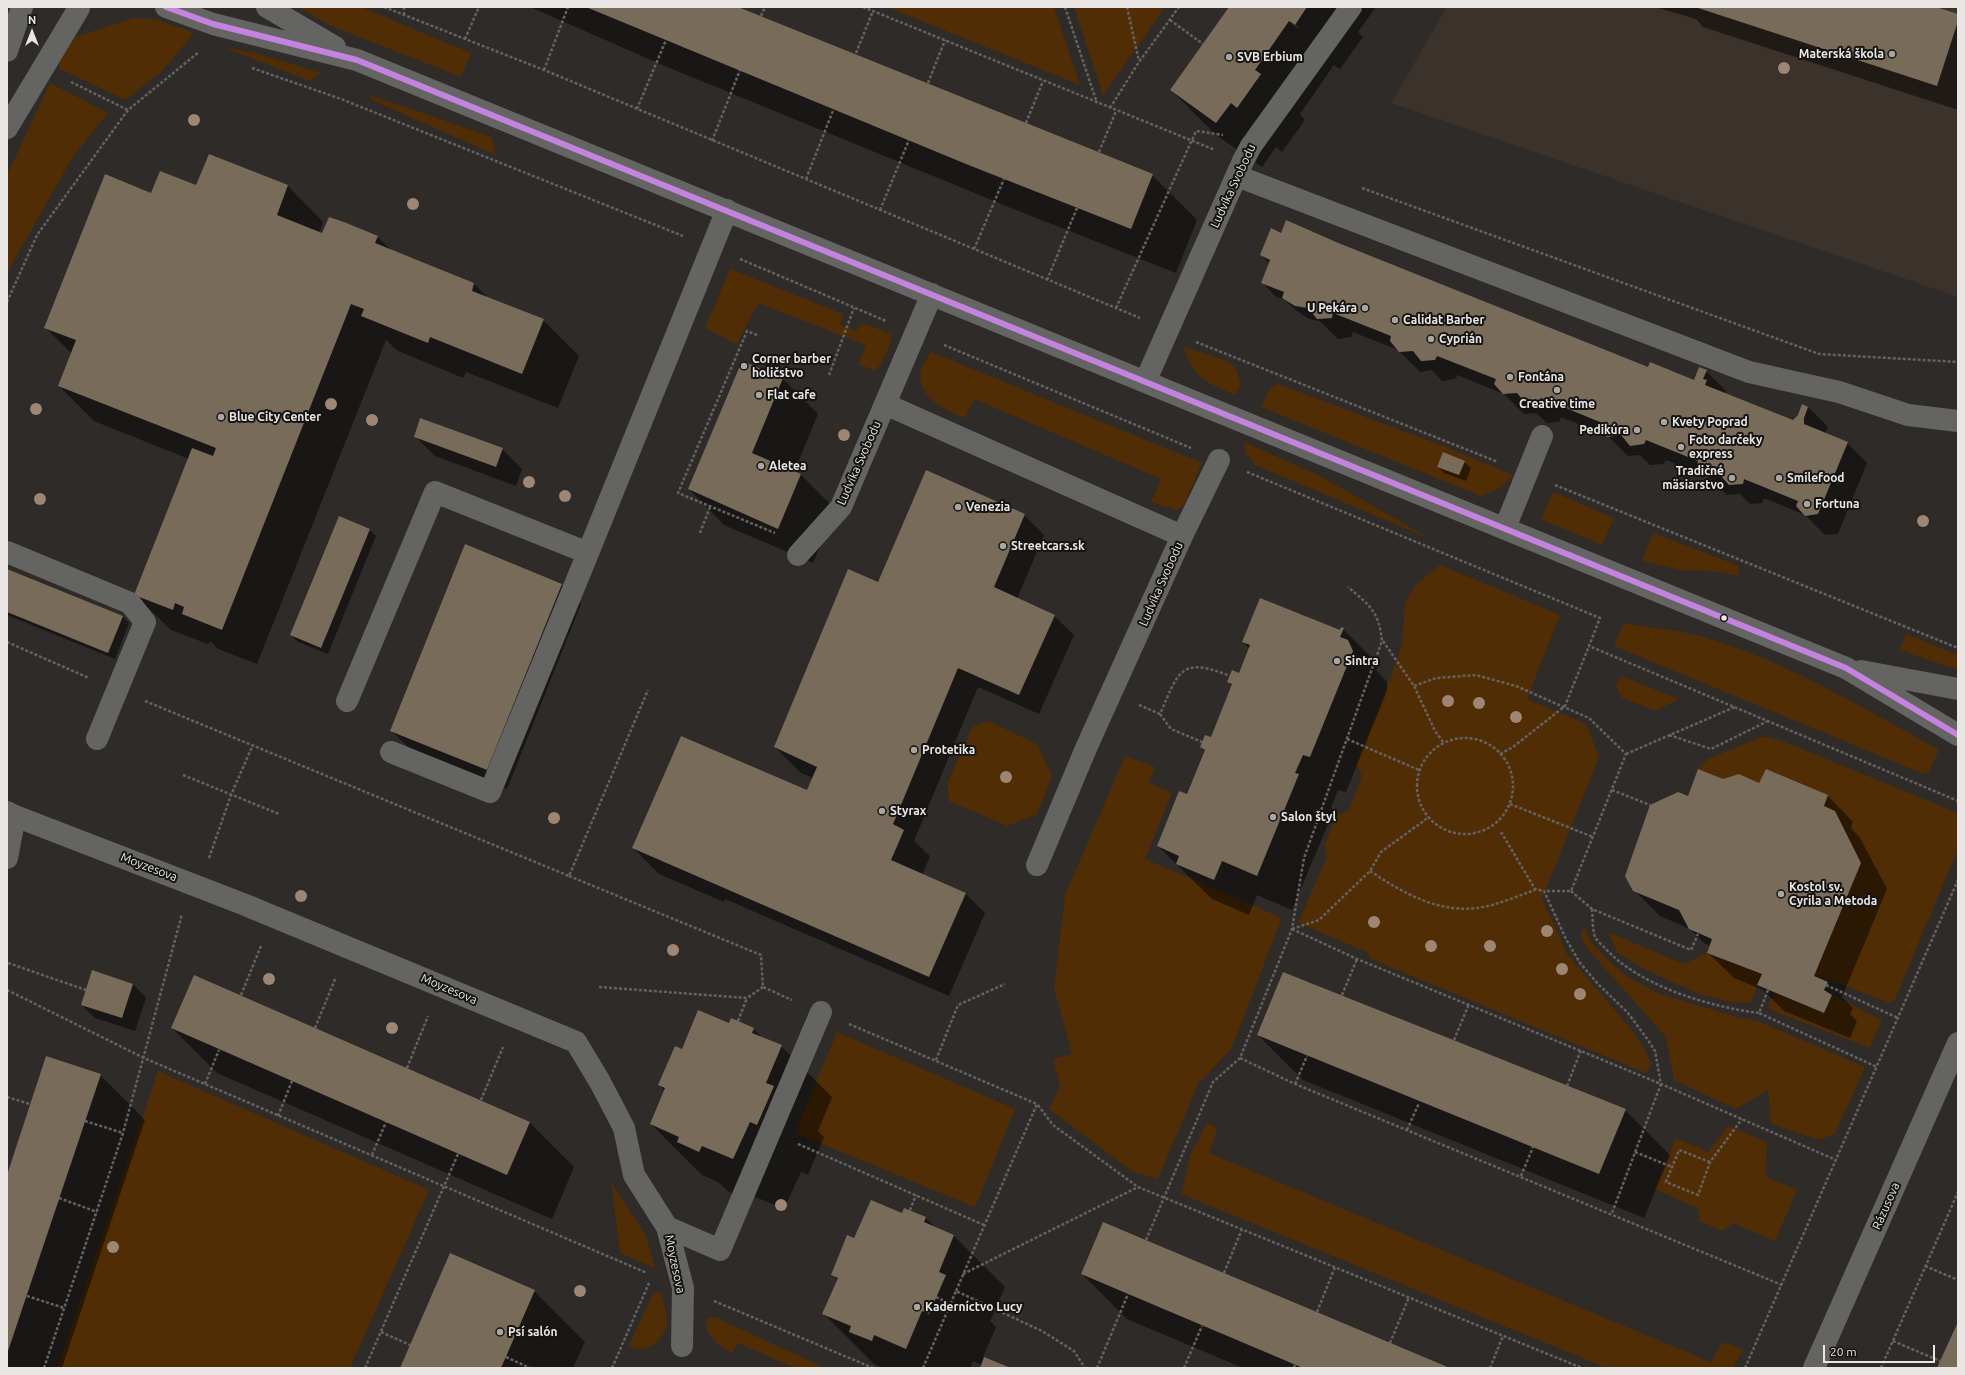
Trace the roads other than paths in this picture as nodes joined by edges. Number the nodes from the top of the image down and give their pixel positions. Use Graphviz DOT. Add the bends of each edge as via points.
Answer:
graph roads {
  1 [pos="22,7"];
  2 [pos="76,7"];
  3 [pos="166,7"];
  4 [pos="268,7"];
  5 [pos="1351,7"];
  6 [pos="7,51"];
  7 [pos="357,60"];
  8 [pos="7,128"];
  9 [pos="1236,176"];
  10 [pos="727,210"];
  11 [pos="932,294"];
  12 [pos="1145,382"];
  13 [pos="885,404"];
  14 [pos="1958,421"];
  15 [pos="1542,436"];
  16 [pos="1218,460"];
  17 [pos="1505,528"];
  18 [pos="1182,536"];
  19 [pos="7,552"];
  20 [pos="588,553"];
  21 [pos="798,555"];
  22 [pos="1846,668"];
  23 [pos="1958,689"];
  24 [pos="347,701"];
  25 [pos="1958,735"];
  26 [pos="97,739"];
  27 [pos="391,752"];
  28 [pos="11,814"];
  29 [pos="7,858"];
  30 [pos="1037,864"];
  31 [pos="821,1012"];
  32 [pos="1958,1043"];
  33 [pos="667,1227"];
  34 [pos="682,1346"];
  35 [pos="1814,1368"];
  1 -- 6 [label="street"];
  2 -- 8 [label="street"];
  3 -- 7 [label="street" via="213,24"];
  4 -- 7 [label="street"];
  5 -- 9 [label="street, Ludvíka Svobodu" via="1251,146"];
  7 -- 10 [label="street"];
  9 -- 12 [label="street, Ludvíka Svobodu"];
  9 -- 14 [label="street" via="1749,372 1838,392 1908,415"];
  10 -- 11 [label="street"];
  10 -- 20 [label="street"];
  11 -- 12 [label="street"];
  11 -- 13 [label="street, Ludvíka Svobodu"];
  12 -- 17 [label="street"];
  13 -- 18 [label="street, Ludvíka Svobodu"];
  13 -- 21 [label="street, Ludvíka Svobodu" via="841,507"];
  15 -- 17 [label="street"];
  16 -- 18 [label="street"];
  17 -- 22 [label="street"];
  18 -- 30 [label="street, Ludvíka Svobodu"];
  19 -- 26 [label="street" via="130,604 145,622"];
  20 -- 24 [label="street" via="435,492"];
  20 -- 27 [label="street" via="490,792"];
  22 -- 23 [label="street"];
  22 -- 25 [label="street"];
  28 -- 29 [label="street, Moyzesova"];
  28 -- 33 [label="street, Moyzesova" via="243,904 576,1042 624,1128 634,1175"];
  31 -- 33 [label="street" via="720,1250"];
  32 -- 35 [label="street, Rázusova"];
  33 -- 34 [label="street, Moyzesova" via="683,1288"];
}
